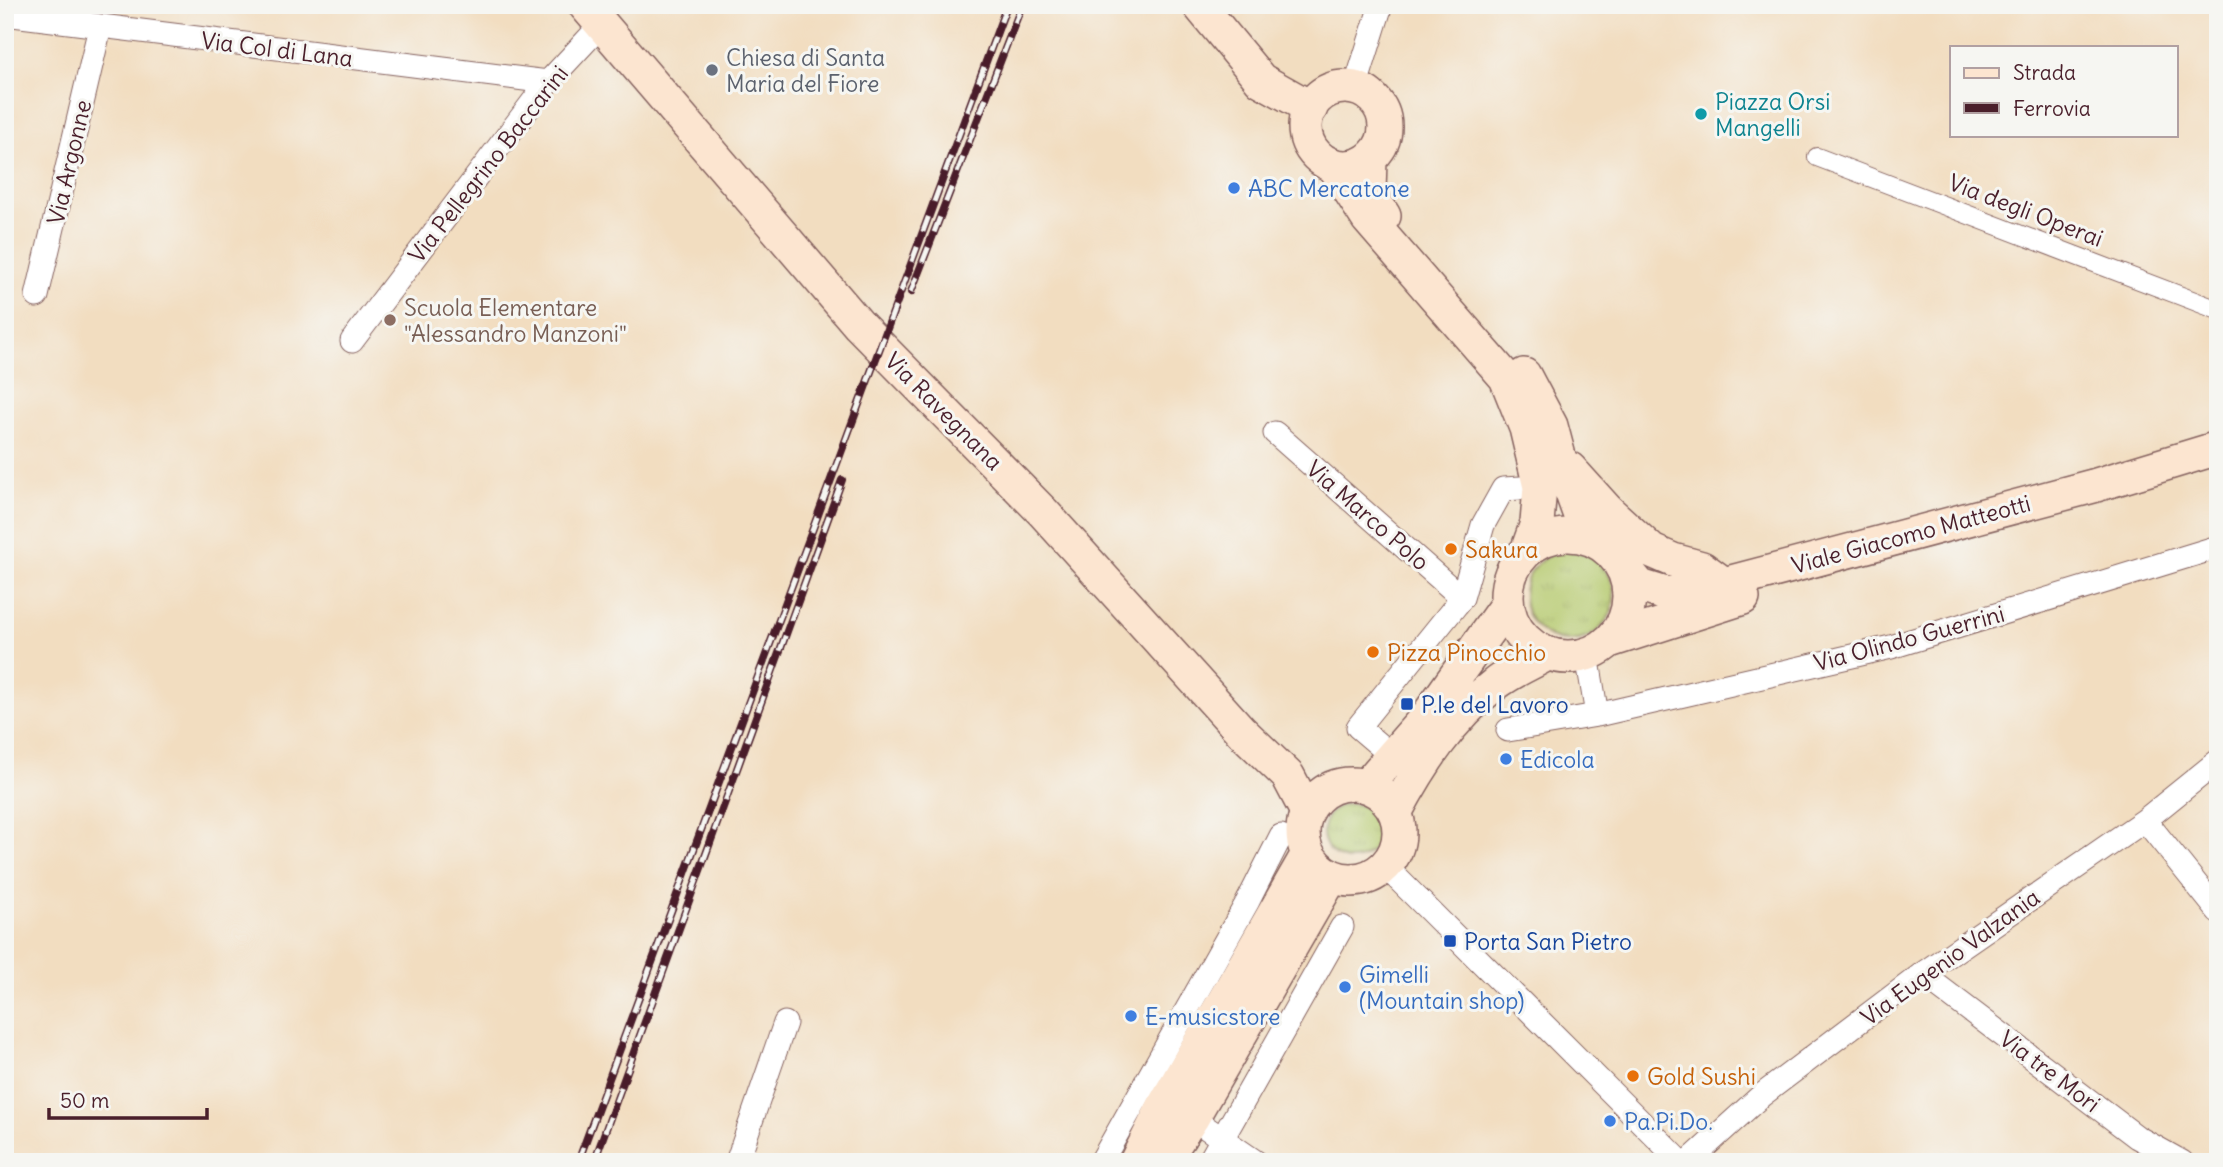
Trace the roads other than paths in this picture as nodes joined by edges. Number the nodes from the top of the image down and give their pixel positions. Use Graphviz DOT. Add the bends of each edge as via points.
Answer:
graph roads {
  1 [pos="1199,5"];
  2 [pos="1381,5"];
  3 [pos="5,14"];
  4 [pos="594,15"];
  5 [pos="100,27"];
  6 [pos="548,82"];
  7 [pos="1355,88"];
  8 [pos="1311,108"];
  9 [pos="1817,157"];
  10 [pos="1370,159"];
  11 [pos="1334,166"];
  12 [pos="37,296"];
  13 [pos="2218,310"];
  14 [pos="352,341"];
  15 [pos="1275,433"];
  16 [pos="2218,448"];
  17 [pos="1560,460"];
  18 [pos="2218,470"];
  19 [pos="1540,487"];
  20 [pos="1588,538"];
  21 [pos="2218,547"];
  22 [pos="1527,551"];
  23 [pos="1615,556"];
  24 [pos="1724,584"];
  25 [pos="1462,598"];
  26 [pos="1507,604"];
  27 [pos="1599,648"];
  28 [pos="1547,654"];
  29 [pos="1597,715"];
  30 [pos="1508,730"];
  31 [pos="1392,756"];
  32 [pos="2218,761"];
  33 [pos="1366,786"];
  34 [pos="1307,811"];
  35 [pos="1395,813"];
  36 [pos="2145,820"];
  37 [pos="1295,845"];
  38 [pos="1385,866"];
  39 [pos="1332,877"];
  40 [pos="2218,911"];
  41 [pos="1342,927"];
  42 [pos="1922,974"];
  43 [pos="785,1023"];
  44 [pos="1166,1104"];
  45 [pos="1223,1139"];
  46 [pos="737,1162"];
  47 [pos="1101,1162"];
  48 [pos="1136,1162"];
  49 [pos="1163,1162"];
  50 [pos="1209,1162"];
  51 [pos="1256,1162"];
  52 [pos="1681,1162"];
  53 [pos="1688,1162"];
  54 [pos="2182,1162"];
  1 -- 8 [label="main road" via="1261,80"];
  2 -- 7 [label="street"];
  3 -- 5 [label="street, Via Col di Lana"];
  4 -- 6 [label="street, Via Pellegrino Baccarini"];
  4 -- 34 [label="main road, Via Ravegnana" via="859,325 1044,512 1241,731 1288,775"];
  5 -- 6 [label="street, Via Col di Lana"];
  5 -- 12 [label="street, Via Argonne"];
  6 -- 14 [label="street, Via Pellegrino Baccarini"];
  7 -- 8 [label="main road" via="1329,91"];
  7 -- 10 [label="main road" via="1366,93 1383,113 1384,138"];
  8 -- 11 [label="main road" via="1307,138 1318,156"];
  9 -- 13 [label="street, Via degli Operai"];
  10 -- 11 [label="main road" via="1359,165"];
  10 -- 17 [label="main road" via="1369,192 1380,212 1524,374 1551,426"];
  11 -- 19 [label="main road" via="1368,219 1506,378 1526,428"];
  15 -- 25 [label="street, Via Marco Polo"];
  16 -- 24 [label="main road, Viale Giacomo Matteotti"];
  17 -- 20 [label="main road"];
  17 -- 24 [label="main road" via="1652,551 1702,568"];
  18 -- 27 [label="main road, Viale Giacomo Matteotti" via="2196,470 1874,558"];
  19 -- 22 [label="main road" via="1537,523"];
  19 -- 25 [label="street" via="1503,489 1483,526"];
  20 -- 22 [label="main road" via="1549,537"];
  20 -- 23 [label="main road"];
  21 -- 29 [label="street, Via Olindo Guerrini" via="1891,646"];
  22 -- 26 [label="main road" via="1511,575"];
  23 -- 24 [label="main road, Viale Giacomo Matteotti" via="1640,586 1666,594"];
  23 -- 27 [label="main road" via="1624,569 1630,599 1624,621"];
  25 -- 31 [label="street" via="1358,727"];
  26 -- 28 [label="main road" via="1525,640"];
  26 -- 31 [label="main road" via="1428,715"];
  27 -- 28 [label="main road" via="1573,658"];
  27 -- 29 [label="street"];
  28 -- 35 [label="main road" via="1495,683 1444,733"];
  29 -- 30 [label="street, Via Olindo Guerrini"];
  31 -- 33 [label="main road"];
  32 -- 36 [label="street, Via Eugenio Valzania"];
  33 -- 34 [label="main road" via="1339,785 1326,791"];
  33 -- 35 [label="main road" via="1378,792"];
  34 -- 37 [label="main road" via="1304,844"];
  35 -- 38 [label="main road" via="1398,841"];
  36 -- 40 [label="street"];
  36 -- 42 [label="street, Via Eugenio Valzania"];
  37 -- 39 [label="main road"];
  37 -- 44 [label="main road" via="1222,974"];
  38 -- 39 [label="main road" via="1361,879"];
  38 -- 52 [label="street"];
  39 -- 44 [label="main road"];
  41 -- 45 [label="street"];
  42 -- 53 [label="street, Via Eugenio Valzania" via="1762,1095"];
  42 -- 54 [label="street, Via tre Mori" via="2137,1137"];
  43 -- 46 [label="street"];
  44 -- 45 [label="street"];
  44 -- 47 [label="street"];
  44 -- 48 [label="main road"];
  44 -- 49 [label="main road"];
  45 -- 50 [label="street"];
  45 -- 51 [label="street"];
}
